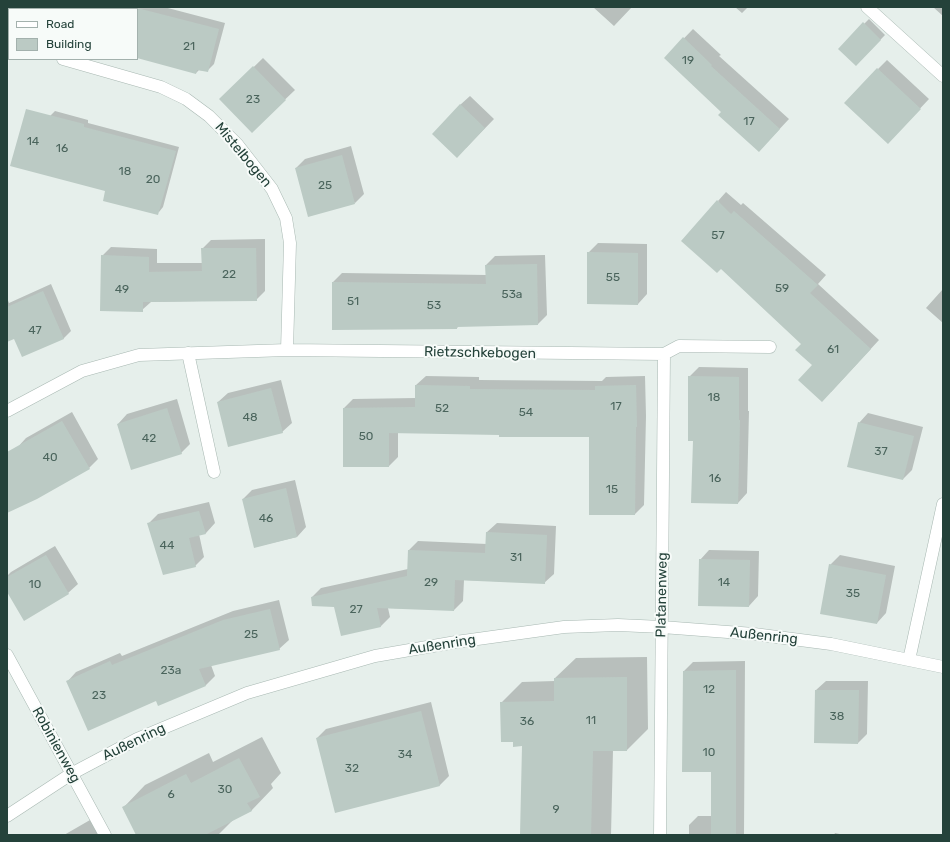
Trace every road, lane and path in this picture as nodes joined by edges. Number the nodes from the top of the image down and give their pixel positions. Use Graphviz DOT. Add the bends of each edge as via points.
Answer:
graph roads {
  1 [pos="868,7"];
  2 [pos="66,60"];
  3 [pos="943,76"];
  4 [pos="770,347"];
  5 [pos="287,350"];
  6 [pos="188,353"];
  7 [pos="664,354"];
  8 [pos="7,411"];
  9 [pos="214,472"];
  10 [pos="943,504"];
  11 [pos="662,627"];
  12 [pos="7,656"];
  13 [pos="909,660"];
  14 [pos="943,667"];
  15 [pos="71,774"];
  16 [pos="7,816"];
  17 [pos="105,835"];
  18 [pos="660,835"];
  1 -- 3 [label="street"];
  2 -- 5 [label="street, Mistelbogen" via="161,87 186,99 209,116 237,144 272,189 286,218 290,243"];
  4 -- 7 [label="street, Rietzschkebogen" via="679,346"];
  5 -- 6 [label="street, Rietzschkebogen"];
  5 -- 7 [label="street, Rietzschkebogen"];
  6 -- 8 [label="street, Rietzschkebogen" via="139,355 82,371"];
  6 -- 9 [label="street"];
  7 -- 11 [label="street, Platanenweg"];
  10 -- 13 [label="street"];
  11 -- 13 [label="street, Außenring" via="754,634 830,644"];
  11 -- 15 [label="street, Außenring" via="564,627 375,656 247,693 137,739"];
  11 -- 18 [label="street, Platanenweg"];
  12 -- 15 [label="street, Robinienweg"];
  13 -- 14 [label="street, Außenring"];
  15 -- 16 [label="street, Außenring"];
  15 -- 17 [label="street, Robinienweg"];
}
